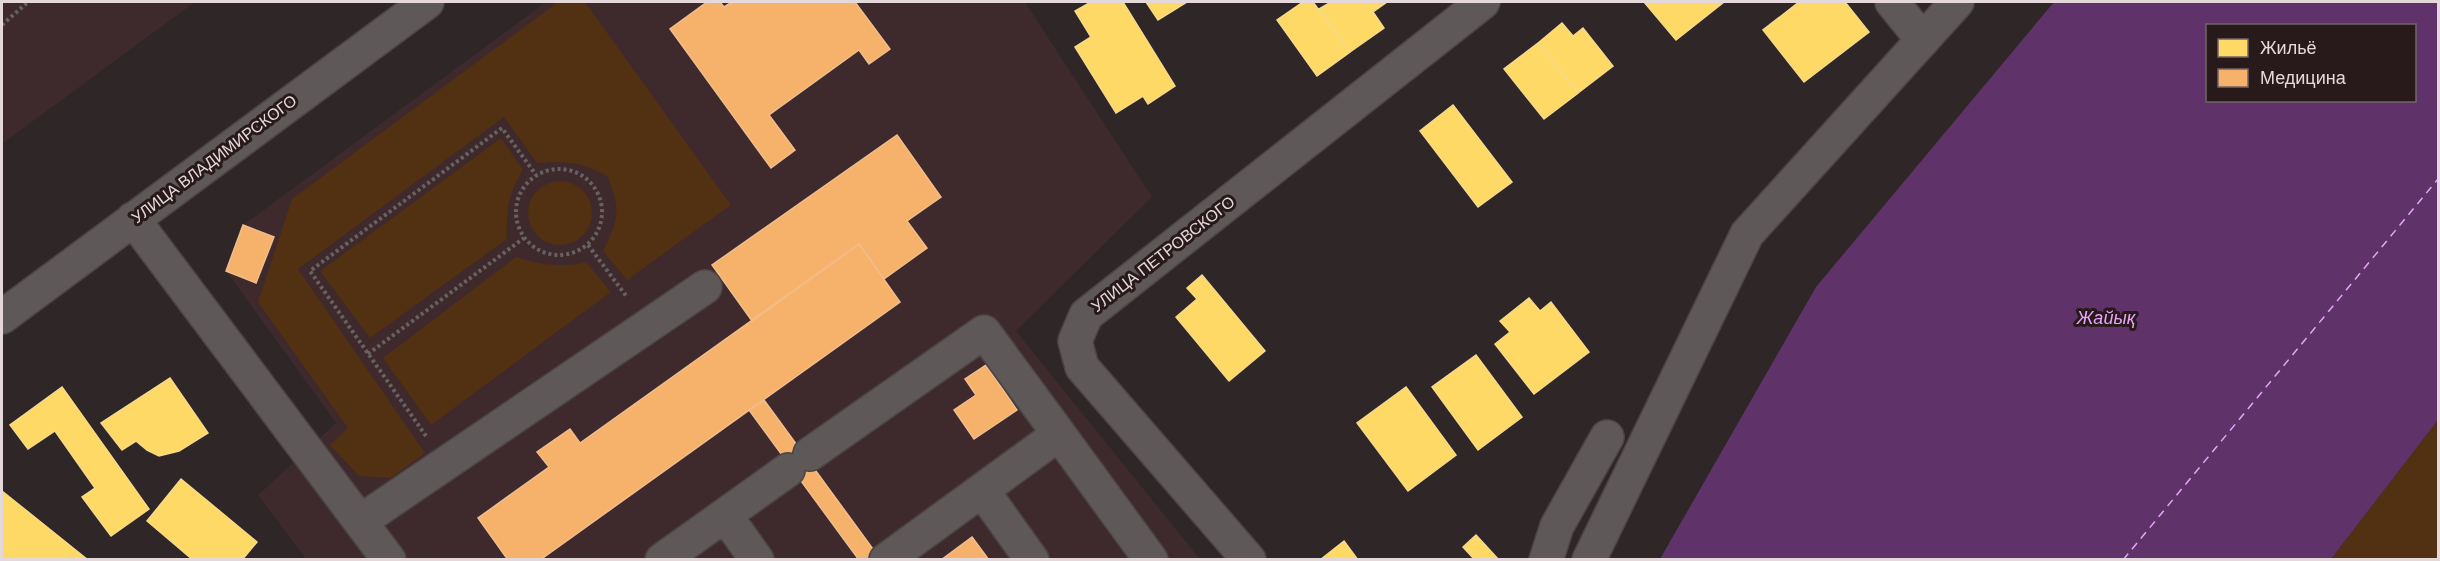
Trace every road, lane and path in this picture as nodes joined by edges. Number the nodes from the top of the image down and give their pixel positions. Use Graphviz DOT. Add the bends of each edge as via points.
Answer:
graph roads {
  1 [pos="28,2"];
  2 [pos="427,2"];
  3 [pos="1483,2"];
  4 [pos="1892,2"];
  5 [pos="1957,2"];
  6 [pos="2,25"];
  7 [pos="1923,39"];
  8 [pos="536,175"];
  9 [pos="133,219"];
  10 [pos="524,238"];
  11 [pos="588,245"];
  12 [pos="705,287"];
  13 [pos="2,317"];
  14 [pos="648,324"];
  15 [pos="368,354"];
  16 [pos="1059,434"];
  17 [pos="1607,437"];
  18 [pos="445,464"];
  19 [pos="982,490"];
  20 [pos="725,515"];
  21 [pos="361,521"];
  22 [pos="389,560"];
  23 [pos="662,560"];
  24 [pos="757,560"];
  25 [pos="886,560"];
  26 [pos="1032,560"];
  27 [pos="1151,560"];
  28 [pos="1249,560"];
  29 [pos="1546,560"];
  30 [pos="1589,560"];
  1 -- 6 [label="path"];
  2 -- 9 [label="street, УЛИЦА ВЛАДИМИРСКОГО"];
  3 -- 28 [label="street, УЛИЦА ПЕТРОВСКОГО" via="1086,315 1075,341 1082,367"];
  4 -- 7 [label="street"];
  5 -- 7 [label="street"];
  7 -- 30 [label="street" via="1747,234"];
  8 -- 10 [label="path" via="518,197 515,211"];
  8 -- 11 [label="path" via="564,169 590,181 598,192 603,213 597,234"];
  8 -- 15 [label="path" via="502,128 310,271"];
  9 -- 13 [label="street, УЛИЦА ВЛАДИМИРСКОГО"];
  9 -- 21 [label="street"];
  10 -- 11 [label="path" via="534,249 548,255 562,256"];
  10 -- 15 [label="path"];
  11 -- 14 [label="path"];
  12 -- 14 [label="street"];
  14 -- 18 [label="street"];
  15 -- 18 [label="path"];
  16 -- 19 [label="street"];
  16 -- 20 [label="street" via="984,332"];
  16 -- 27 [label="street"];
  17 -- 29 [label="street" via="1557,526"];
  18 -- 21 [label="street"];
  19 -- 25 [label="street"];
  19 -- 26 [label="street"];
  20 -- 23 [label="street"];
  20 -- 24 [label="street"];
  21 -- 22 [label="street"];
}
